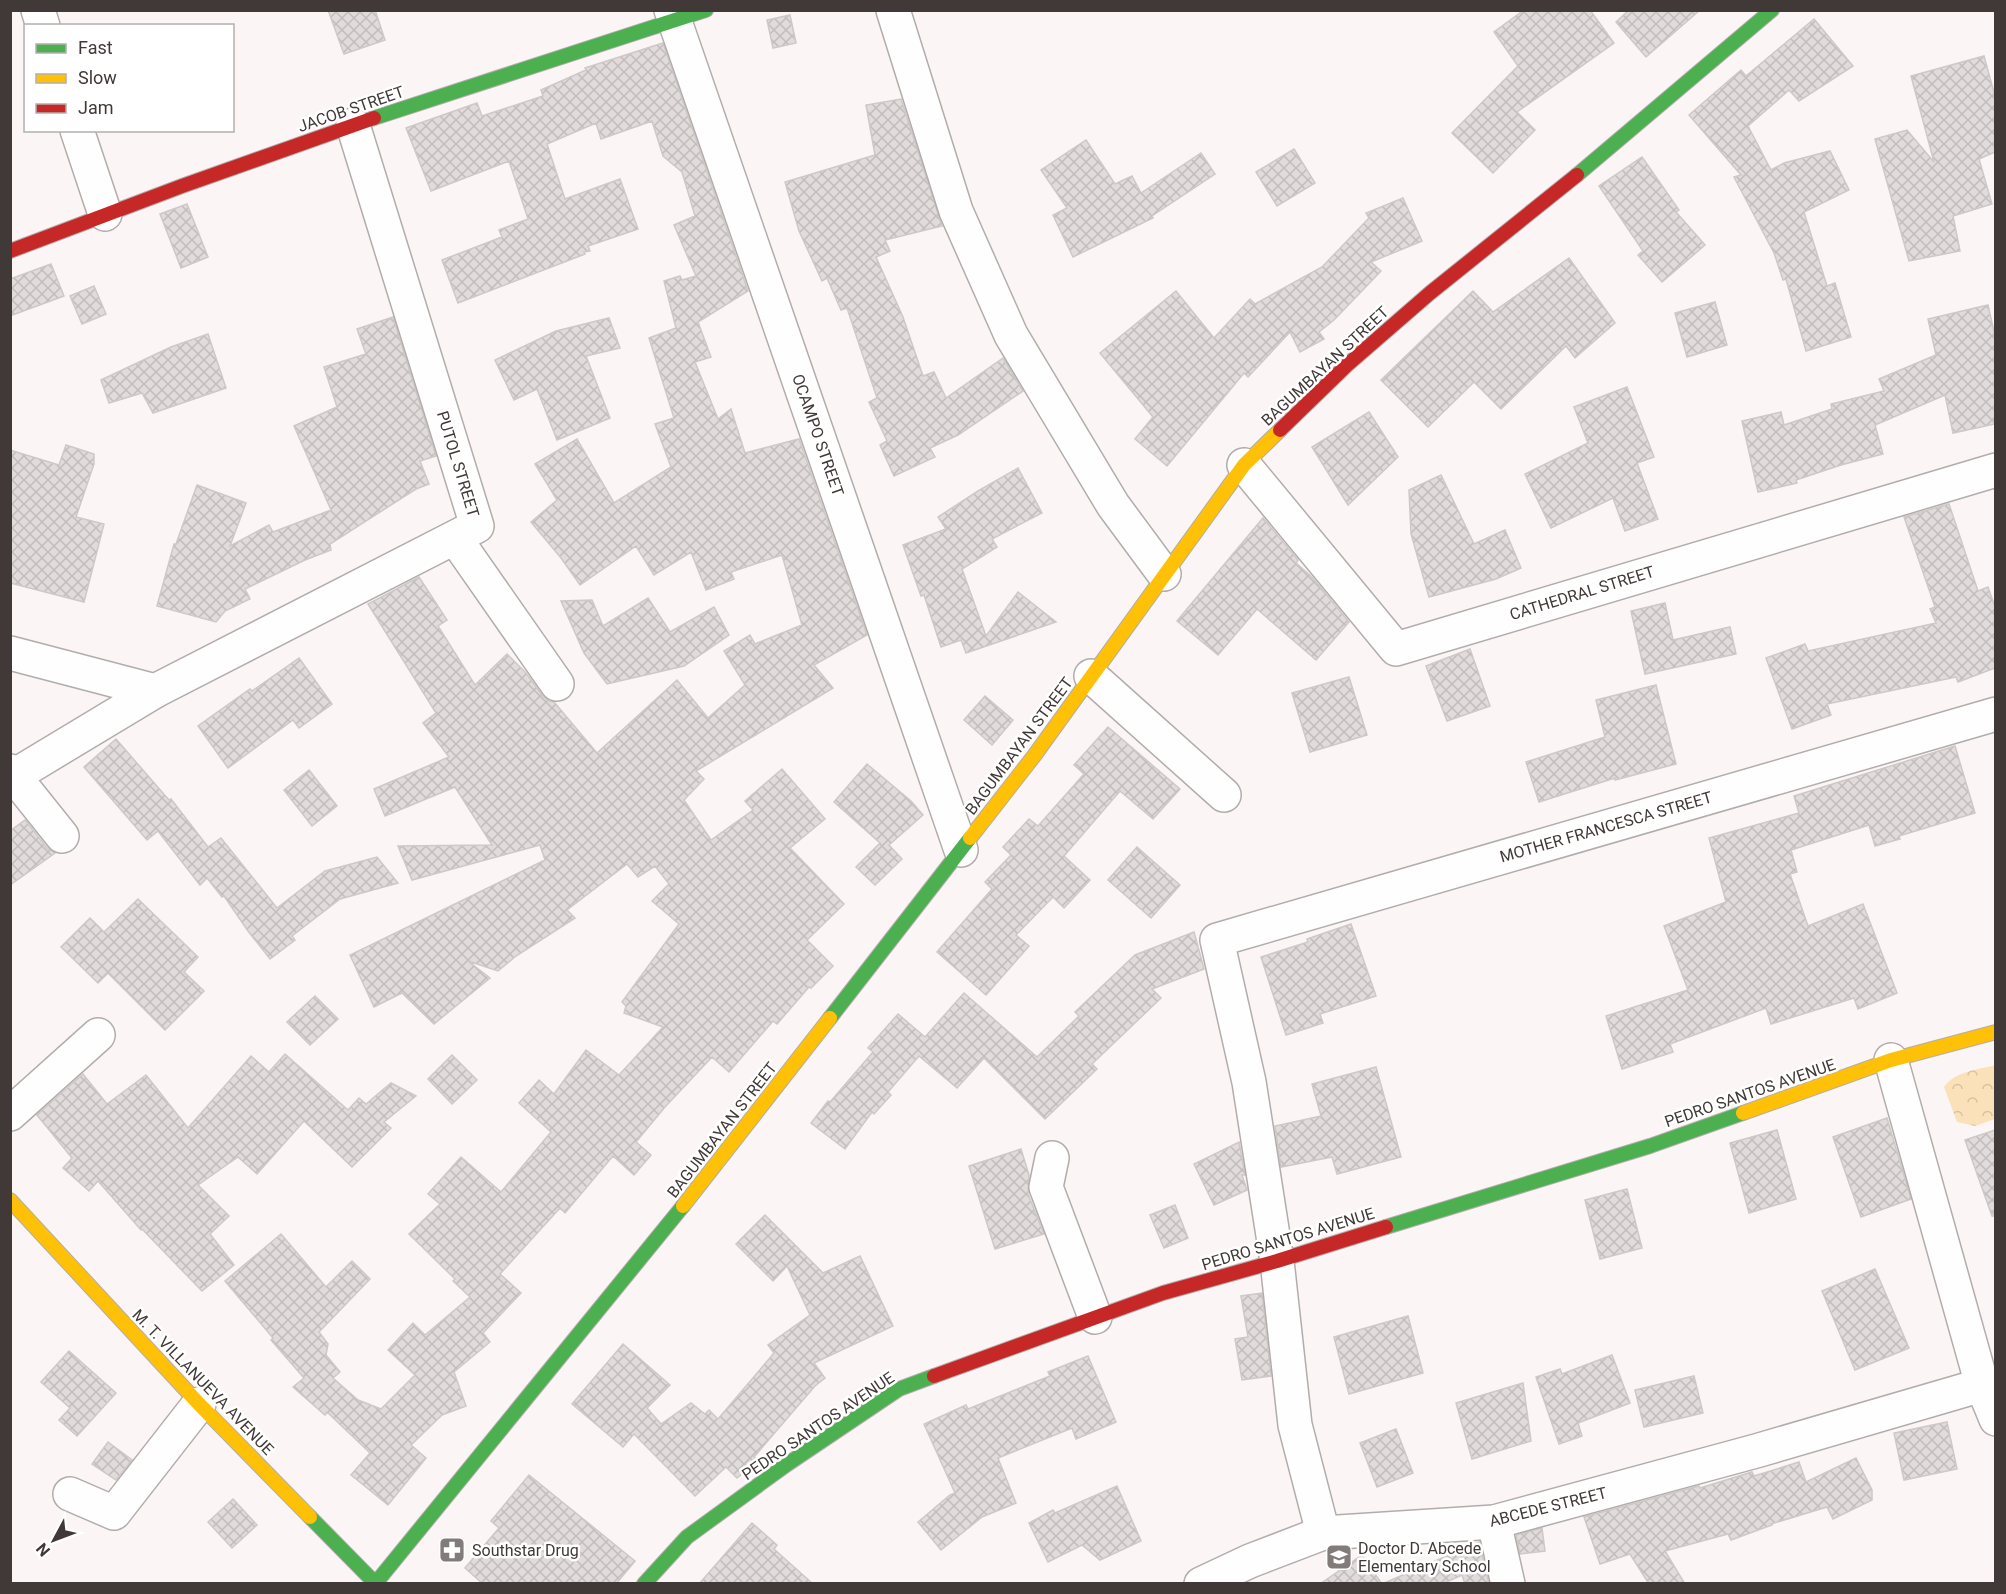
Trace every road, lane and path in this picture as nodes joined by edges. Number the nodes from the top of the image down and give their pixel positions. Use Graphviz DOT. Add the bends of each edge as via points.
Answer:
graph roads {
  1 [pos="706,10"];
  2 [pos="893,10"];
  3 [pos="1772,10"];
  4 [pos="672,15"];
  5 [pos="352,125"];
  6 [pos="78,132"];
  7 [pos="105,214"];
  8 [pos="10,251"];
  9 [pos="1244,465"];
  10 [pos="1995,470"];
  11 [pos="455,538"];
  12 [pos="1164,574"];
  13 [pos="10,652"];
  14 [pos="1091,676"];
  15 [pos="556,684"];
  16 [pos="155,691"];
  17 [pos="1995,714"];
  18 [pos="12,773"];
  19 [pos="1224,795"];
  20 [pos="62,836"];
  21 [pos="962,850"];
  22 [pos="1995,1032"];
  23 [pos="98,1035"];
  24 [pos="1891,1060"];
  25 [pos="10,1114"];
  26 [pos="1052,1158"];
  27 [pos="10,1200"];
  28 [pos="1277,1261"];
  29 [pos="1095,1317"];
  30 [pos="1982,1385"];
  31 [pos="199,1404"];
  32 [pos="1995,1419"];
  33 [pos="70,1494"];
  34 [pos="1494,1522"];
  35 [pos="1323,1533"];
  36 [pos="375,1583"];
  37 [pos="644,1584"];
  38 [pos="1201,1584"];
  39 [pos="1508,1584"];
  1 -- 4 [label="main road, JACOB STREET"];
  2 -- 12 [label="street" via="956,211 1011,335 1113,505"];
  3 -- 9 [label="main road, BAGUMBAYAN STREET" via="1609,149 1430,293 1347,365"];
  4 -- 5 [label="main road, JACOB STREET"];
  4 -- 21 [label="street, OCAMPO STREET"];
  5 -- 7 [label="main road, JACOB STREET"];
  5 -- 11 [label="street, PUTOL STREET" via="477,526"];
  6 -- 7 [label="street"];
  7 -- 8 [label="main road, JACOB STREET"];
  9 -- 10 [label="street, CATHEDRAL STREET" via="1396,649"];
  9 -- 12 [label="main road, BAGUMBAYAN STREET"];
  11 -- 15 [label="street"];
  11 -- 16 [label="street, PUTOL STREET"];
  12 -- 14 [label="main road, BAGUMBAYAN STREET"];
  13 -- 16 [label="street"];
  14 -- 19 [label="street"];
  14 -- 21 [label="main road, BAGUMBAYAN STREET"];
  16 -- 18 [label="street, PUTOL STREET"];
  17 -- 28 [label="street, MOTHER FRANCESCA STREET" via="1217,940 1249,1082"];
  18 -- 20 [label="street, PUTOL STREET"];
  21 -- 36 [label="main road, BAGUMBAYAN STREET" via="699,1186"];
  22 -- 24 [label="main road, PEDRO SANTOS AVENUE"];
  23 -- 25 [label="street"];
  24 -- 28 [label="main road, PEDRO SANTOS AVENUE" via="1650,1146"];
  24 -- 30 [label="street"];
  26 -- 29 [label="street" via="1046,1187"];
  27 -- 31 [label="main road, M. T. VILLANUEVA AVENUE"];
  28 -- 29 [label="main road, PEDRO SANTOS AVENUE"];
  28 -- 35 [label="street" via="1295,1425"];
  29 -- 37 [label="main road, PEDRO SANTOS AVENUE" via="899,1389 687,1537"];
  30 -- 32 [label="street"];
  30 -- 34 [label="street, ABCEDE STREET"];
  31 -- 33 [label="street" via="114,1513"];
  31 -- 36 [label="main road, M. T. VILLANUEVA AVENUE"];
  34 -- 35 [label="street, ABCEDE STREET"];
  34 -- 39 [label="street"];
  35 -- 38 [label="street, ABCEDE STREET"];
}
